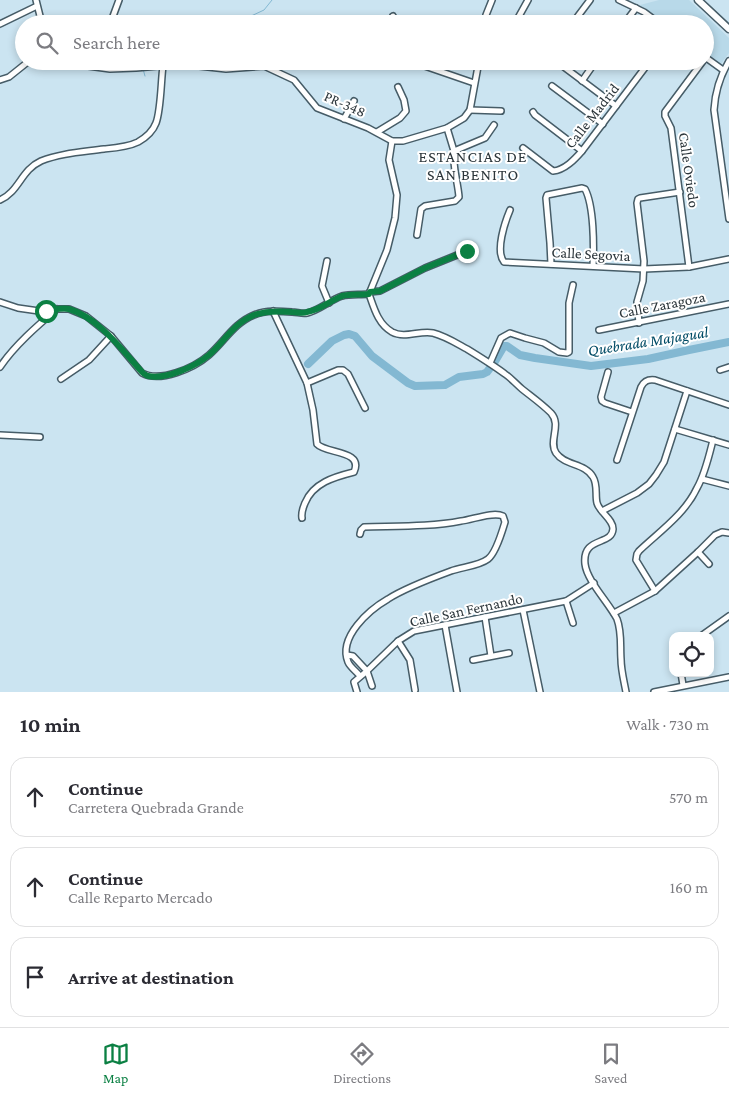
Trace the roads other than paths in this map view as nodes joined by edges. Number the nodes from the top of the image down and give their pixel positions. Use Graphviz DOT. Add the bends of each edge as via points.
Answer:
graph roads {
  1 [pos="119,0"];
  2 [pos="492,0"];
  3 [pos="528,0"];
  4 [pos="590,0"];
  5 [pos="619,0"];
  6 [pos="698,0"];
  7 [pos="37,3"];
  8 [pos="636,8"];
  9 [pos="15,15"];
  10 [pos="16,15"];
  11 [pos="113,15"];
  12 [pos="486,15"];
  13 [pos="520,15"];
  14 [pos="579,15"];
  15 [pos="631,15"];
  16 [pos="648,15"];
  17 [pos="0,24"];
  18 [pos="729,29"];
  19 [pos="729,60"];
  20 [pos="714,64"];
  21 [pos="17,70"];
  22 [pos="162,70"];
  23 [pos="273,70"];
  24 [pos="436,70"];
  25 [pos="476,70"];
  26 [pos="568,70"];
  27 [pos="590,70"];
  28 [pos="643,70"];
  29 [pos="697,70"];
  30 [pos="723,70"];
  31 [pos="0,80"];
  32 [pos="582,81"];
  33 [pos="474,83"];
  34 [pos="552,86"];
  35 [pos="398,87"];
  36 [pos="354,101"];
  37 [pos="616,106"];
  38 [pos="470,110"];
  39 [pos="502,111"];
  40 [pos="532,112"];
  41 [pos="344,119"];
  42 [pos="603,124"];
  43 [pos="494,125"];
  44 [pos="447,128"];
  45 [pos="377,132"];
  46 [pos="392,141"];
  47 [pos="523,148"];
  48 [pos="454,151"];
  49 [pos="582,151"];
  50 [pos="680,192"];
  51 [pos="0,200"];
  52 [pos="510,210"];
  53 [pos="729,219"];
  54 [pos="417,235"];
  55 [pos="467,251"];
  56 [pos="729,259"];
  57 [pos="327,261"];
  58 [pos="551,264"];
  59 [pos="593,266"];
  60 [pos="690,267"];
  61 [pos="644,269"];
  62 [pos="573,285"];
  63 [pos="370,293"];
  64 [pos="0,302"];
  65 [pos="329,303"];
  66 [pos="729,304"];
  67 [pos="57,309"];
  68 [pos="273,311"];
  69 [pos="639,323"];
  70 [pos="599,330"];
  71 [pos="111,336"];
  72 [pos="490,363"];
  73 [pos="0,367"];
  74 [pos="729,367"];
  75 [pos="720,370"];
  76 [pos="608,372"];
  77 [pos="62,379"];
  78 [pos="307,383"];
  79 [pos="687,391"];
  80 [pos="729,405"];
  81 [pos="365,408"];
  82 [pos="632,412"];
  83 [pos="675,429"];
  84 [pos="0,435"];
  85 [pos="40,437"];
  86 [pos="713,440"];
  87 [pos="729,445"];
  88 [pos="617,460"];
  89 [pos="702,479"];
  90 [pos="729,486"];
  91 [pos="602,511"];
  92 [pos="302,518"];
  93 [pos="360,534"];
  94 [pos="729,534"];
  95 [pos="698,552"];
  96 [pos="709,564"];
  97 [pos="594,583"];
  98 [pos="655,591"];
  99 [pos="566,601"];
  100 [pos="524,610"];
  101 [pos="614,613"];
  102 [pos="729,616"];
  103 [pos="485,617"];
  104 [pos="573,623"];
  105 [pos="445,625"];
  106 [pos="707,632"];
  107 [pos="398,641"];
  108 [pos="509,653"];
  109 [pos="347,655"];
  110 [pos="491,656"];
  111 [pos="473,660"];
  112 [pos="367,671"];
  113 [pos="360,676"];
  114 [pos="682,677"];
  115 [pos="729,677"];
  116 [pos="372,686"];
  117 [pos="684,686"];
  118 [pos="415,690"];
  119 [pos="357,692"];
  120 [pos="457,692"];
  121 [pos="540,692"];
  122 [pos="626,692"];
  123 [pos="654,692"];
  1 -- 11 [label="street"];
  2 -- 12 [label="street"];
  3 -- 13 [label="street"];
  4 -- 14 [label="street"];
  5 -- 8 [label="street"];
  6 -- 18 [label="main road"];
  7 -- 10 [label="street"];
  8 -- 15 [label="street"];
  8 -- 16 [label="street"];
  9 -- 17 [label="street"];
  19 -- 30 [label="street"];
  20 -- 30 [label="street"];
  21 -- 31 [label="street"];
  22 -- 51 [label="street" via="156,122 145,137 126,146 49,158 27,170 18,185"];
  23 -- 41 [label="street, PR-348 / PR-348" via="294,80 317,108"];
  24 -- 33 [label="street"];
  25 -- 33 [label="street"];
  26 -- 32 [label="street"];
  27 -- 32 [label="street"];
  28 -- 37 [label="street, Calle Madrid"];
  29 -- 50 [label="street, Calle Oviedo" via="665,112 671,128"];
  30 -- 53 [label="street" via="714,110"];
  32 -- 37 [label="street"];
  33 -- 38 [label="street"];
  34 -- 42 [label="street"];
  35 -- 45 [label="street" via="406,111"];
  36 -- 41 [label="street"];
  37 -- 42 [label="street, Calle Madrid"];
  38 -- 39 [label="street"];
  38 -- 44 [label="street" via="464,118"];
  40 -- 49 [label="street"];
  41 -- 45 [label="street, PR-348 / PR-348"];
  42 -- 49 [label="street, Calle Madrid"];
  43 -- 48 [label="street" via="485,138"];
  44 -- 46 [label="street" via="403,141"];
  44 -- 48 [label="street"];
  45 -- 46 [label="street, PR-348 / PR-348"];
  46 -- 63 [label="street" via="389,160 397,195 395,218 387,250"];
  47 -- 49 [label="street, Calle Madrid" via="553,171 561,170"];
  48 -- 54 [label="street" via="459,197 455,201 422,207"];
  50 -- 60 [label="street, Calle Oviedo"];
  50 -- 61 [label="street" via="638,200"];
  52 -- 58 [label="street, Calle Segovia" via="502,235 502,260 507,263"];
  55 -- 63 [label="street"];
  56 -- 60 [label="street, Calle Segovia"];
  57 -- 65 [label="street" via="322,286"];
  58 -- 59 [label="street, Calle Segovia"];
  58 -- 59 [label="street" via="547,195 582,188 588,196"];
  59 -- 61 [label="street, Calle Segovia"];
  60 -- 61 [label="street, Calle Segovia"];
  61 -- 69 [label="street" via="636,308"];
  62 -- 72 [label="street" via="569,303 569,352 559,352 544,343 510,333 501,338"];
  63 -- 65 [label="street" via="346,295"];
  63 -- 72 [label="street" via="378,318 392,332 433,333"];
  64 -- 67 [label="street" via="39,312"];
  65 -- 68 [label="street" via="304,313"];
  66 -- 69 [label="street, Calle Zaragoza"];
  67 -- 71 [label="street" via="69,309 86,316"];
  67 -- 73 [label="street"];
  68 -- 71 [label="street" via="260,313 238,324 202,361 163,376 148,376 142,372"];
  68 -- 78 [label="street"];
  69 -- 70 [label="street, Calle Zaragoza"];
  71 -- 77 [label="street" via="88,360"];
  72 -- 91 [label="street" via="554,417 555,452 593,476 597,504"];
  74 -- 75 [label="street"];
  76 -- 82 [label="street" via="602,400"];
  78 -- 81 [label="street" via="343,370"];
  78 -- 92 [label="street" via="317,444 346,454 356,467 354,472 313,489 304,504"];
  79 -- 80 [label="street"];
  79 -- 82 [label="street" via="647,380 642,384"];
  79 -- 83 [label="street"];
  82 -- 88 [label="street"];
  83 -- 86 [label="street"];
  83 -- 91 [label="street" via="664,462 653,480 637,493"];
  84 -- 85 [label="street"];
  86 -- 87 [label="street"];
  86 -- 89 [label="street"];
  89 -- 90 [label="street"];
  89 -- 98 [label="street" via="684,508 637,554 636,560"];
  91 -- 97 [label="street" via="612,523 612,529 608,538 593,544 586,552 585,566"];
  93 -- 109 [label="street" via="364,527 443,524 493,514 503,516 505,522 490,558 450,571 379,604 350,636"];
  94 -- 95 [label="street" via="715,535"];
  95 -- 96 [label="street"];
  95 -- 98 [label="street"];
  97 -- 99 [label="street, Calle San Fernando"];
  97 -- 101 [label="street"];
  98 -- 101 [label="street"];
  99 -- 100 [label="street, Calle San Fernando"];
  99 -- 104 [label="street"];
  100 -- 103 [label="street, Calle San Fernando"];
  100 -- 121 [label="street"];
  101 -- 122 [label="street" via="619,624"];
  102 -- 106 [label="street"];
  103 -- 105 [label="street, Calle San Fernando"];
  103 -- 110 [label="street"];
  105 -- 107 [label="street, Calle San Fernando" via="414,631"];
  105 -- 120 [label="street"];
  107 -- 112 [label="street, Calle San Fernando"];
  107 -- 118 [label="street" via="410,660"];
  108 -- 110 [label="street"];
  109 -- 112 [label="street" via="353,656"];
  109 -- 113 [label="street"];
  110 -- 111 [label="street"];
  112 -- 113 [label="street, Calle San Fernando"];
  112 -- 116 [label="street"];
  113 -- 119 [label="street" via="354,682"];
  114 -- 117 [label="street"];
  115 -- 117 [label="street"];
  117 -- 123 [label="street"];
}
